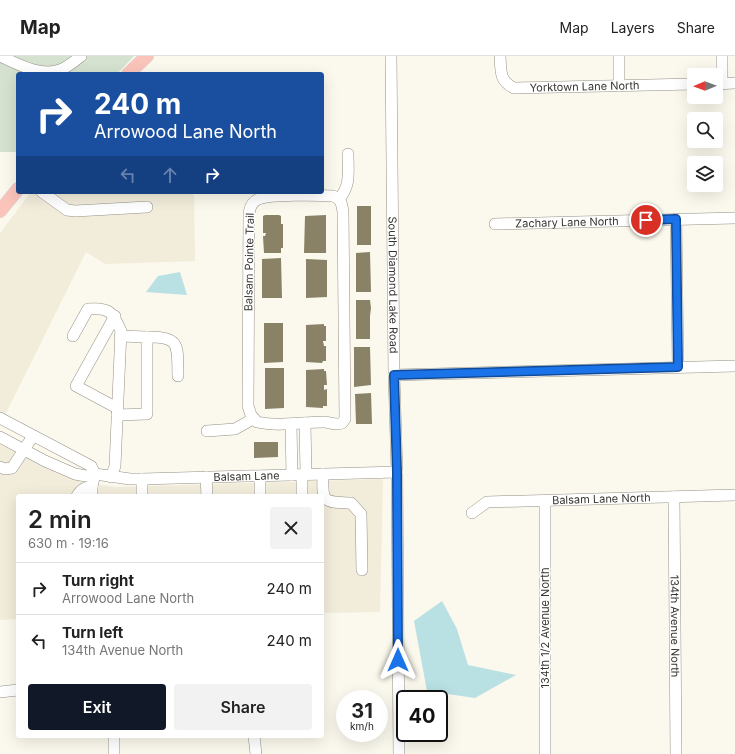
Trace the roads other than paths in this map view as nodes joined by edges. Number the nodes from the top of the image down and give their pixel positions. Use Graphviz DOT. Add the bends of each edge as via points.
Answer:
graph roads {
  1 [pos="0,56"];
  2 [pos="81,56"];
  3 [pos="147,56"];
  4 [pos="391,56"];
  5 [pos="500,56"];
  6 [pos="618,56"];
  7 [pos="722,56"];
  8 [pos="721,68"];
  9 [pos="130,72"];
  10 [pos="735,83"];
  11 [pos="687,84"];
  12 [pos="723,84"];
  13 [pos="619,86"];
  14 [pos="348,154"];
  15 [pos="16,191"];
  16 [pos="45,194"];
  17 [pos="339,199"];
  18 [pos="147,207"];
  19 [pos="0,211"];
  20 [pos="735,218"];
  21 [pos="676,219"];
  22 [pos="495,224"];
  23 [pos="114,316"];
  24 [pos="73,336"];
  25 [pos="120,336"];
  26 [pos="147,337"];
  27 [pos="735,366"];
  28 [pos="678,367"];
  29 [pos="394,375"];
  30 [pos="178,376"];
  31 [pos="117,411"];
  32 [pos="0,418"];
  33 [pos="254,419"];
  34 [pos="305,423"];
  35 [pos="291,424"];
  36 [pos="207,430"];
  37 [pos="33,436"];
  38 [pos="0,437"];
  39 [pos="24,450"];
  40 [pos="0,467"];
  41 [pos="397,472"];
  42 [pos="95,474"];
  43 [pos="323,474"];
  44 [pos="300,475"];
  45 [pos="260,476"];
  46 [pos="111,477"];
  47 [pos="206,477"];
  48 [pos="142,479"];
  49 [pos="92,491"];
  50 [pos="78,494"];
  51 [pos="142,494"];
  52 [pos="207,494"];
  53 [pos="260,494"];
  54 [pos="302,494"];
  55 [pos="324,494"];
  56 [pos="324,495"];
  57 [pos="735,496"];
  58 [pos="674,497"];
  59 [pos="545,501"];
  60 [pos="472,513"];
  61 [pos="362,570"];
  62 [pos="16,690"];
  63 [pos="0,692"];
  64 [pos="114,738"];
  65 [pos="254,738"];
  66 [pos="114,754"];
  67 [pos="256,754"];
  68 [pos="399,754"];
  69 [pos="545,754"];
  70 [pos="676,754"];
  1 -- 2 [label="street" via="22,66 47,72 60,70"];
  3 -- 9 [label="main road"];
  4 -- 29 [label="street, South Diamond Lake Road"];
  5 -- 13 [label="street, Yorktown Lane North" via="503,80 514,88"];
  6 -- 13 [label="street"];
  7 -- 8 [label="street"];
  10 -- 12 [label="street"];
  11 -- 13 [label="street, Yorktown Lane North"];
  14 -- 17 [label="street" via="348,183"];
  15 -- 19 [label="main road"];
  16 -- 18 [label="street" via="67,210"];
  17 -- 33 [label="street, Balsam Pointe Trail" via="333,196 268,196 257,199 250,208 248,406"];
  17 -- 34 [label="street" via="343,212 345,419 339,424"];
  20 -- 21 [label="street, Zachary Lane North"];
  21 -- 22 [label="street, Zachary Lane North"];
  21 -- 28 [label="street"];
  23 -- 24 [label="street" via="101,308 88,309"];
  23 -- 25 [label="street" via="121,331"];
  23 -- 31 [label="street" via="76,386"];
  25 -- 26 [label="street"];
  25 -- 31 [label="street"];
  26 -- 30 [label="street" via="160,336 174,342 177,346"];
  26 -- 31 [label="street" via="147,414"];
  27 -- 28 [label="street"];
  28 -- 29 [label="street"];
  29 -- 41 [label="street, South Diamond Lake Road"];
  31 -- 46 [label="street"];
  32 -- 37 [label="street"];
  33 -- 35 [label="street" via="261,423"];
  33 -- 36 [label="street" via="235,429"];
  34 -- 35 [label="street"];
  34 -- 44 [label="street"];
  35 -- 44 [label="street"];
  37 -- 39 [label="street"];
  37 -- 42 [label="street" via="91,466"];
  38 -- 39 [label="street, Balsam Lane"];
  39 -- 40 [label="street" via="12,468"];
  39 -- 42 [label="street, Balsam Lane" via="60,469 86,476"];
  41 -- 43 [label="street, Balsam Lane"];
  41 -- 68 [label="street, South Diamond Lake Road"];
  42 -- 46 [label="street, Balsam Lane"];
  42 -- 49 [label="street"];
  43 -- 44 [label="street, Balsam Lane"];
  43 -- 55 [label="street"];
  44 -- 45 [label="street, Balsam Lane"];
  44 -- 54 [label="street"];
  45 -- 47 [label="street, Balsam Lane"];
  45 -- 53 [label="street"];
  46 -- 48 [label="street, Balsam Lane"];
  47 -- 48 [label="street, Balsam Lane"];
  47 -- 52 [label="street"];
  48 -- 51 [label="street"];
  49 -- 50 [label="street" via="84,488"];
  56 -- 61 [label="street" via="331,502 351,503 361,514"];
  57 -- 58 [label="street, Balsam Lane North"];
  58 -- 59 [label="street, Balsam Lane North"];
  58 -- 70 [label="street, 134th Avenue North"];
  59 -- 60 [label="street, Balsam Lane North" via="487,502"];
  59 -- 69 [label="street, 134th 1/2 Avenue North"];
  62 -- 63 [label="street"];
  64 -- 66 [label="street"];
  65 -- 67 [label="street"];
}
